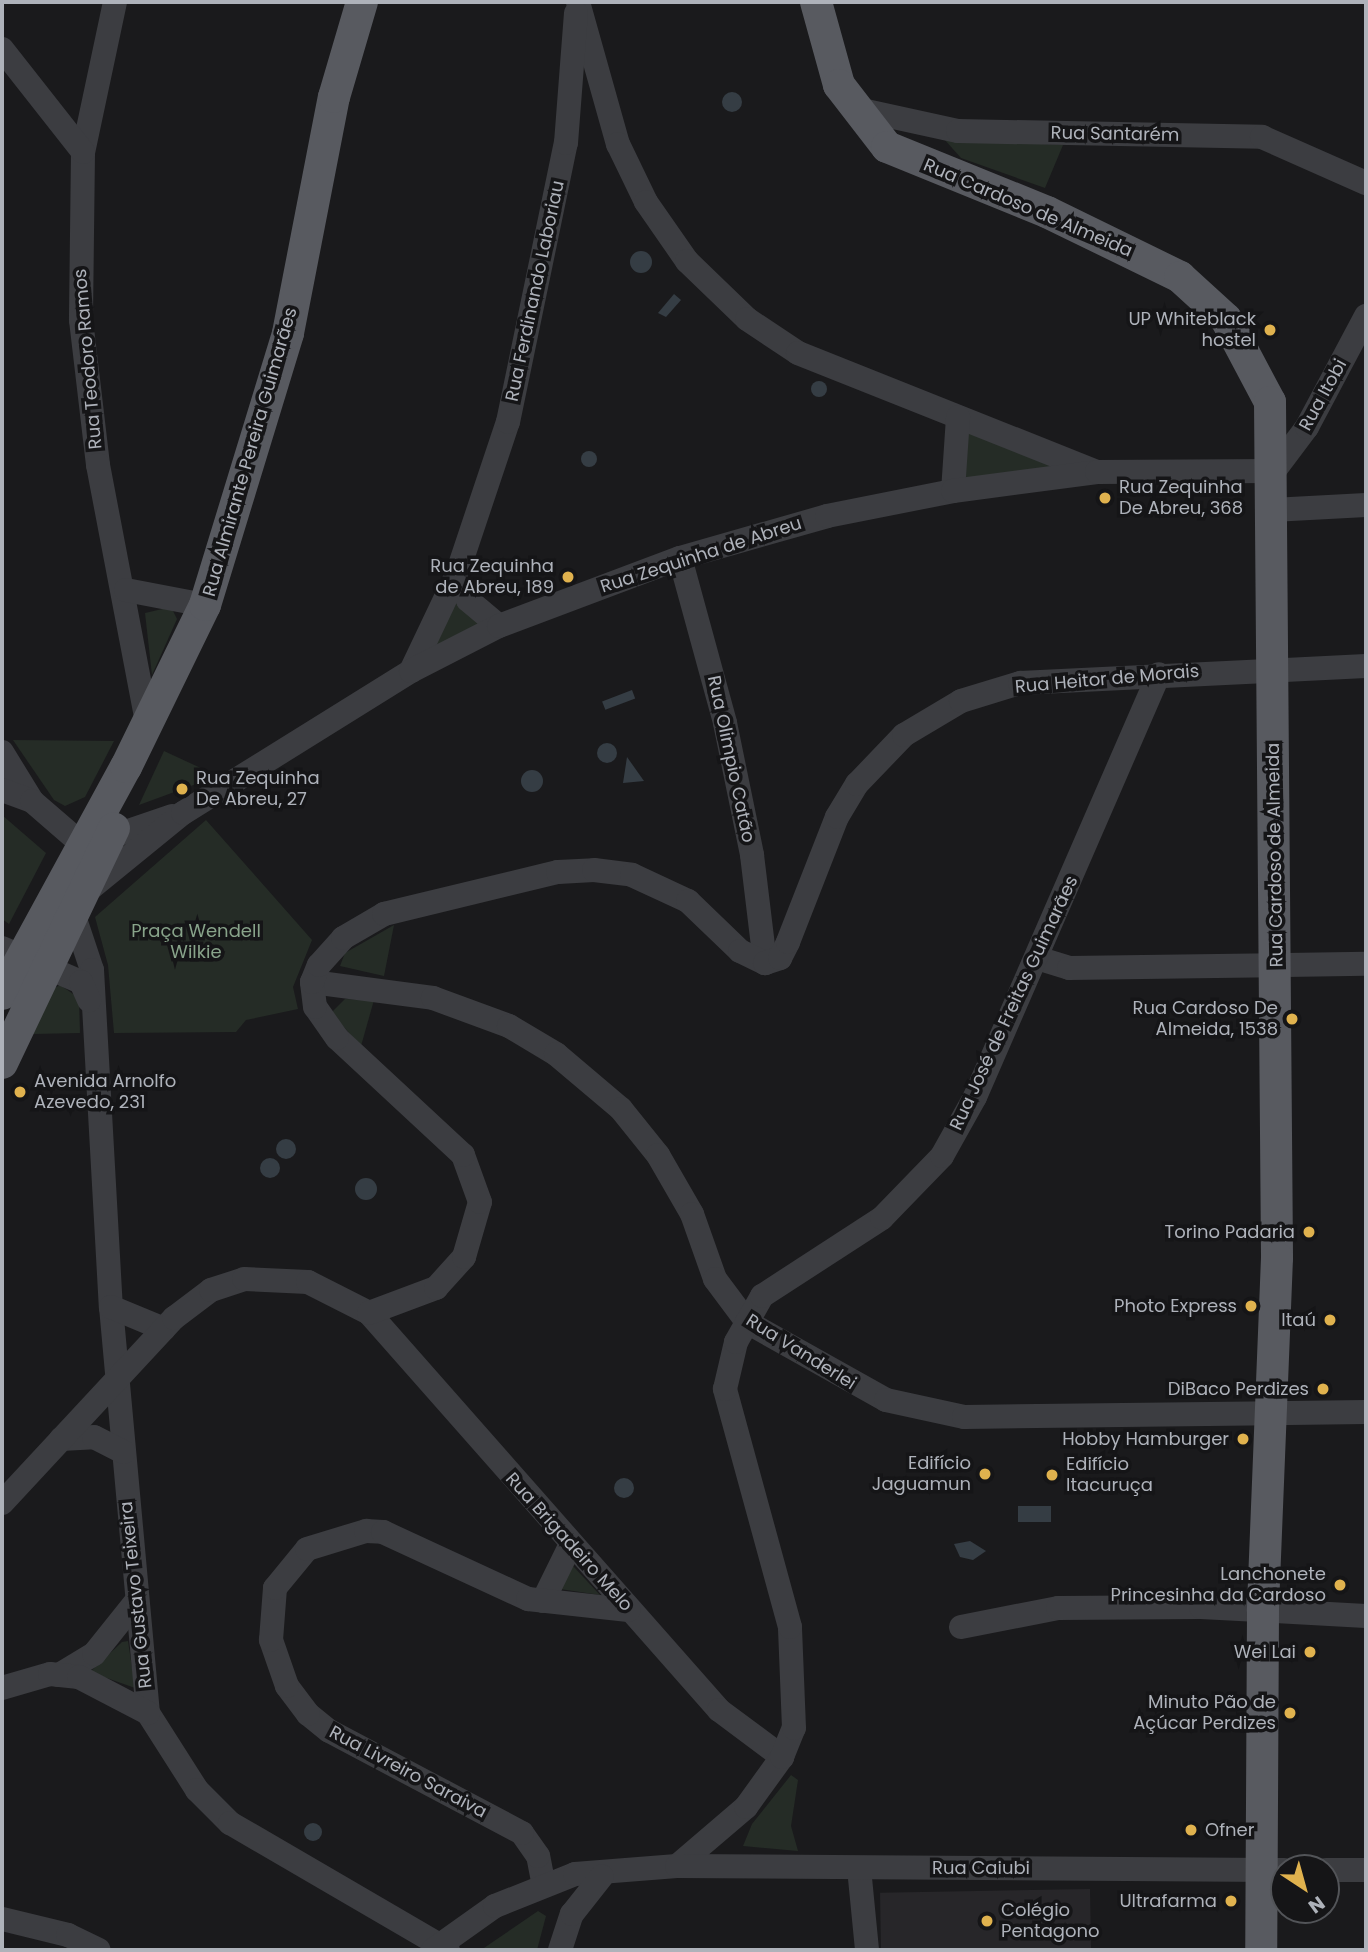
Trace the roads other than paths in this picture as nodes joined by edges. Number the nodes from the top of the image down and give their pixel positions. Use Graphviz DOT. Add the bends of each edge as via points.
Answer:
graph roads {
  1 [pos="115,2"];
  2 [pos="362,2"];
  3 [pos="577,2"];
  4 [pos="816,2"];
  5 [pos="2,48"];
  6 [pos="857,109"];
  7 [pos="83,152"];
  8 [pos="1366,183"];
  9 [pos="1366,316"];
  10 [pos="958,417"];
  11 [pos="1274,471"];
  12 [pos="1097,472"];
  13 [pos="953,491"];
  14 [pos="1366,505"];
  15 [pos="1272,510"];
  16 [pos="680,558"];
  17 [pos="457,573"];
  18 [pos="126,590"];
  19 [pos="205,605"];
  20 [pos="499,626"];
  21 [pos="1366,666"];
  22 [pos="1272,667"];
  23 [pos="411,671"];
  24 [pos="1159,674"];
  25 [pos="147,723"];
  26 [pos="2,752"];
  27 [pos="2,790"];
  28 [pos="32,801"];
  29 [pos="183,813"];
  30 [pos="97,843"];
  31 [pos="80,904"];
  32 [pos="25,956"];
  33 [pos="1037,958"];
  34 [pos="765,963"];
  35 [pos="1366,964"];
  36 [pos="1277,967"];
  37 [pos="312,982"];
  38 [pos="2,994"];
  39 [pos="89,1000"];
  40 [pos="2,1063"];
  41 [pos="111,1307"];
  42 [pos="369,1313"];
  43 [pos="747,1322"];
  44 [pos="163,1329"];
  45 [pos="118,1378"];
  46 [pos="1272,1410"];
  47 [pos="1366,1412"];
  48 [pos="61,1440"];
  49 [pos="123,1452"];
  50 [pos="2,1503"];
  51 [pos="571,1544"];
  52 [pos="543,1601"];
  53 [pos="134,1604"];
  54 [pos="628,1610"];
  55 [pos="1263,1611"];
  56 [pos="1366,1616"];
  57 [pos="961,1628"];
  58 [pos="60,1675"];
  59 [pos="2,1688"];
  60 [pos="148,1713"];
  61 [pos="782,1757"];
  62 [pos="1271,1854"];
  63 [pos="677,1866"];
  64 [pos="859,1868"];
  65 [pos="1270,1870"];
  66 [pos="1340,1870"];
  67 [pos="1366,1870"];
  68 [pos="602,1876"];
  69 [pos="543,1881"];
  70 [pos="1270,1885"];
  71 [pos="2,1919"];
  72 [pos="440,1949"];
  73 [pos="99,1950"];
  74 [pos="559,1950"];
  75 [pos="867,1950"];
  76 [pos="1261,1950"];
  1 -- 7 [label="street, Rua Teodoro Ramos"];
  2 -- 19 [label="main road, Rua Almirante Pereira Guimarães" via="334,97 288,334"];
  3 -- 10 [label="street" via="618,144 646,202 687,261 747,319 798,354"];
  3 -- 17 [label="street, Rua Ferdinando Laboriau" via="566,143 516,382"];
  4 -- 6 [label="main road, Rua Cardoso de Almeida" via="829,62"];
  5 -- 7 [label="street"];
  6 -- 8 [label="street, Rua Santarém" via="958,131 1262,137"];
  6 -- 11 [label="main road, Rua Cardoso de Almeida" via="887,147 1108,239 1201,294 1226,319 1257,370 1270,402"];
  7 -- 18 [label="street, Rua Teodoro Ramos" via="81,320 98,465"];
  9 -- 11 [label="street, Rua Itobi" via="1307,427"];
  10 -- 12 [label="street"];
  10 -- 13 [label="street"];
  11 -- 12 [label="street, Rua Zequinha de Abreu"];
  11 -- 15 [label="main road, Rua Cardoso de Almeida"];
  12 -- 13 [label="street, Rua Zequinha de Abreu"];
  13 -- 16 [label="street, Rua Zequinha de Abreu" via="827,516"];
  14 -- 15 [label="street"];
  15 -- 22 [label="main road, Rua Cardoso de Almeida"];
  16 -- 20 [label="street, Rua Zequinha de Abreu"];
  16 -- 34 [label="street, Rua Olimpio Catão" via="725,723 752,855"];
  17 -- 20 [label="street" via="468,600"];
  17 -- 23 [label="street, Rua Ferdinando Laboriau"];
  18 -- 19 [label="street"];
  18 -- 25 [label="street, Rua Teodoro Ramos"];
  19 -- 25 [label="main road, Rua Almirante Pereira Guimarães"];
  20 -- 23 [label="street, Rua Zequinha de Abreu"];
  21 -- 22 [label="street, Rua Heitor de Morais"];
  22 -- 24 [label="street, Rua Heitor de Morais"];
  22 -- 36 [label="main road, Rua Cardoso de Almeida"];
  23 -- 29 [label="street, Rua Zequinha de Abreu"];
  24 -- 33 [label="street, Rua José de Freitas Guimarães"];
  24 -- 34 [label="street, Rua Heitor de Morais" via="1020,683 961,701 904,735 857,784 837,817 780,958"];
  25 -- 30 [label="main road, Rua Almirante Pereira Guimarães"];
  26 -- 28 [label="street"];
  27 -- 28 [label="street"];
  28 -- 30 [label="street"];
  29 -- 30 [label="street, Rua Zequinha de Abreu"];
  29 -- 31 [label="street, Rua Zequinha de Abreu"];
  30 -- 31 [label="main road"];
  30 -- 32 [label="main road"];
  31 -- 32 [label="main road"];
  31 -- 39 [label="street, Rua Gustavo Teixeira" via="89,950"];
  32 -- 38 [label="main road"];
  32 -- 39 [label="street" via="81,982"];
  32 -- 40 [label="main road"];
  33 -- 36 [label="street" via="1069,968"];
  33 -- 43 [label="street, Rua José de Freitas Guimarães" via="942,1156 882,1218 777,1283"];
  34 -- 37 [label="street" via="740,951 688,901 632,875 594,870 520,880 384,914 327,953"];
  35 -- 36 [label="street"];
  36 -- 46 [label="main road, Rua Cardoso de Almeida"];
  37 -- 42 [label="street" via="315,1007 326,1027 450,1139 473,1173 480,1202 470,1243 451,1276 400,1305"];
  37 -- 43 [label="street, Rua Vanderlei" via="412,994 472,1011 521,1033 589,1079 658,1155 692,1214 715,1279"];
  39 -- 41 [label="street, Rua Gustavo Teixeira"];
  41 -- 44 [label="street"];
  41 -- 45 [label="street, Rua Gustavo Teixeira"];
  42 -- 44 [label="street" via="308,1282 244,1279 202,1296"];
  42 -- 51 [label="street, Rua Brigadeiro Melo"];
  43 -- 46 [label="street, Rua Vanderlei" via="849,1384 924,1412 964,1417"];
  43 -- 61 [label="street, Rua José de Freitas Guimarães" via="725,1389 790,1627 794,1728"];
  44 -- 45 [label="street"];
  45 -- 48 [label="street"];
  45 -- 49 [label="street, Rua Gustavo Teixeira"];
  46 -- 47 [label="street, Rua Vanderlei"];
  46 -- 55 [label="main road, Rua Cardoso de Almeida"];
  48 -- 49 [label="street" via="94,1437"];
  48 -- 50 [label="street"];
  49 -- 53 [label="street, Rua Gustavo Teixeira"];
  51 -- 52 [label="street"];
  51 -- 54 [label="street, Rua Brigadeiro Melo"];
  52 -- 54 [label="street, Rua Livreiro Saraiva"];
  52 -- 69 [label="street, Rua Livreiro Saraiva" via="484,1584 383,1532 350,1531 317,1542 291,1562 275,1588 269,1620 277,1662 308,1714 329,1731 522,1833 538,1856"];
  53 -- 58 [label="street" via="94,1654"];
  53 -- 60 [label="street, Rua Gustavo Teixeira"];
  54 -- 61 [label="street, Rua Brigadeiro Melo" via="719,1710"];
  55 -- 56 [label="street"];
  55 -- 57 [label="street" via="1058,1608"];
  55 -- 62 [label="main road, Rua Cardoso de Almeida"];
  58 -- 59 [label="street"];
  58 -- 60 [label="street" via="79,1677"];
  60 -- 72 [label="street, Rua Gustavo Teixeira" via="197,1790 229,1823"];
  61 -- 63 [label="street, Rua José de Freitas Guimarães" via="746,1807"];
  63 -- 64 [label="street, Rua Caiubi"];
  63 -- 68 [label="street, Rua Caiubi"];
  64 -- 65 [label="street, Rua Caiubi"];
  64 -- 75 [label="street"];
  66 -- 67 [label="street"];
  68 -- 69 [label="street, Rua Caiubi"];
  68 -- 74 [label="street" via="572,1914"];
  69 -- 72 [label="street"];
  70 -- 76 [label="main road, Rua Cardoso de Almeida"];
  71 -- 73 [label="street" via="68,1935"];
}
